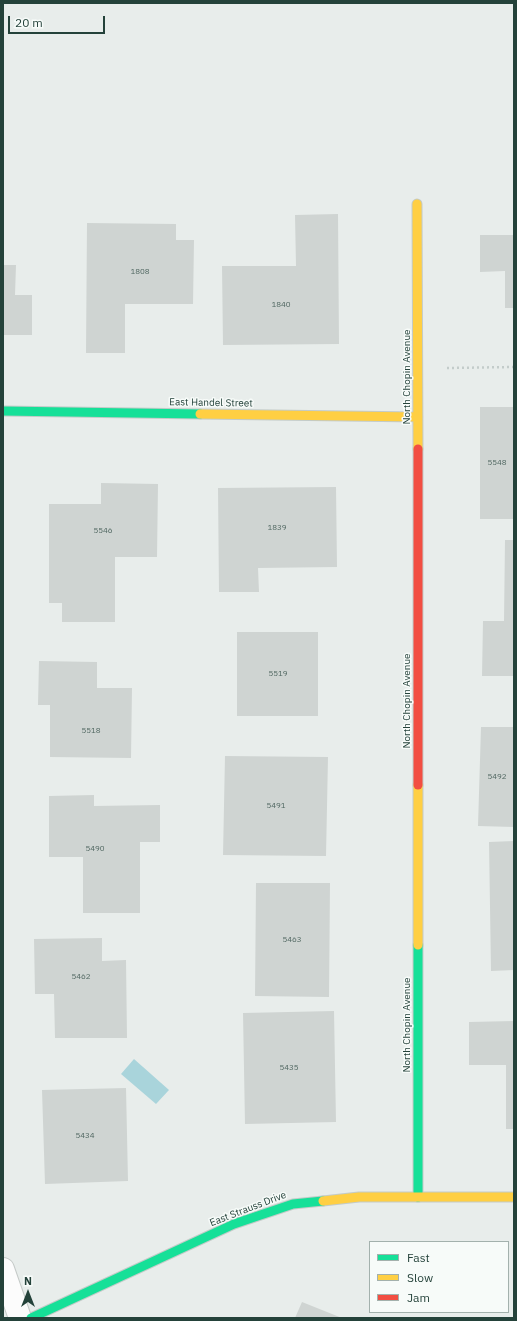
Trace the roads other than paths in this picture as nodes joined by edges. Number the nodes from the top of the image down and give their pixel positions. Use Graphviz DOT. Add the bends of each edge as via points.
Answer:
graph roads {
  1 [pos="416,204"];
  2 [pos="3,411"];
  3 [pos="418,417"];
  4 [pos="418,1197"];
  5 [pos="514,1197"];
  6 [pos="3,1269"];
  7 [pos="20,1318"];
  8 [pos="31,1318"];
  1 -- 3 [label="street, North Chopin Avenue"];
  2 -- 3 [label="street, East Handel Street"];
  3 -- 4 [label="street, North Chopin Avenue"];
  4 -- 5 [label="street, East Strauss Drive"];
  4 -- 8 [label="street, East Strauss Drive" via="358,1197 293,1204 234,1224"];
  6 -- 7 [label="street"];
}
